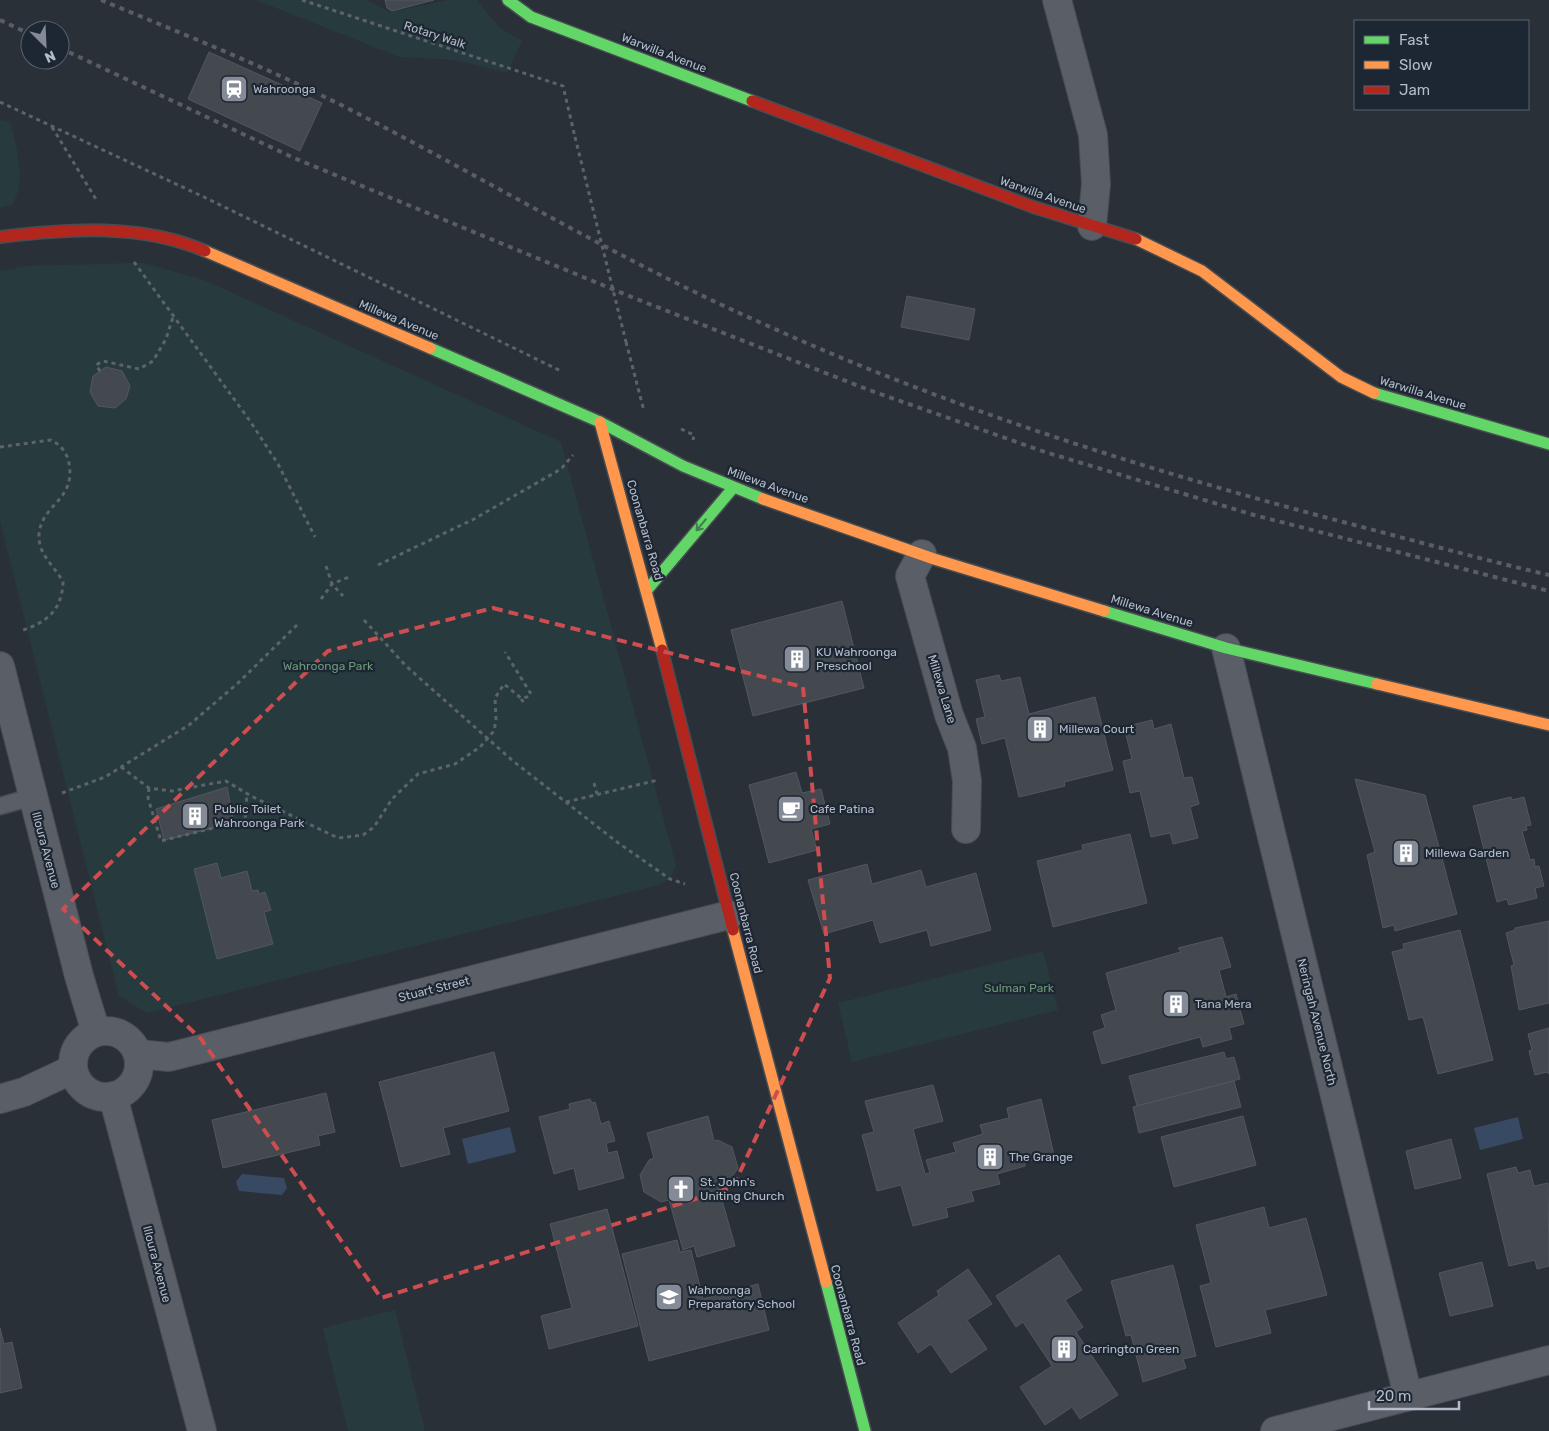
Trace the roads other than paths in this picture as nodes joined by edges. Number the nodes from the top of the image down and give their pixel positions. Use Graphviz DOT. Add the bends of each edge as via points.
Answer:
graph roads {
  1 [pos="508,0"];
  2 [pos="1057,0"];
  3 [pos="1092,226"];
  4 [pos="0,237"];
  5 [pos="600,422"];
  6 [pos="1549,444"];
  7 [pos="733,488"];
  8 [pos="922,554"];
  9 [pos="647,590"];
  10 [pos="1226,648"];
  11 [pos="0,666"];
  12 [pos="1549,725"];
  13 [pos="32,797"];
  14 [pos="0,806"];
  15 [pos="966,829"];
  16 [pos="729,915"];
  17 [pos="96,1032"];
  18 [pos="138,1054"];
  19 [pos="73,1069"];
  20 [pos="112,1096"];
  21 [pos="0,1099"];
  22 [pos="1549,1360"];
  23 [pos="1408,1396"];
  24 [pos="202,1431"];
  25 [pos="865,1431"];
  26 [pos="1275,1431"];
  1 -- 3 [label="street, Warwilla Avenue" via="531,17 1033,207"];
  2 -- 3 [label="street" via="1093,135 1096,184"];
  3 -- 6 [label="street, Warwilla Avenue" via="1137,239 1202,271 1341,377 1382,396"];
  4 -- 5 [label="street, Millewa Avenue" via="114,230 167,237"];
  5 -- 7 [label="street, Millewa Avenue" via="683,466"];
  5 -- 9 [label="street, Coonanbarra Road"];
  7 -- 8 [label="street, Millewa Avenue"];
  7 -- 9 [label="street, one-way"];
  8 -- 10 [label="street, Millewa Avenue"];
  8 -- 15 [label="street, Millewa Lane" via="910,576 949,715 962,748 967,781"];
  9 -- 16 [label="street, Coonanbarra Road"];
  10 -- 12 [label="street, Millewa Avenue"];
  10 -- 23 [label="street, Neringah Avenue North"];
  11 -- 13 [label="street, Illoura Avenue"];
  13 -- 14 [label="lane"];
  13 -- 17 [label="street, Illoura Avenue"];
  16 -- 18 [label="street, Stuart Street" via="169,1056"];
  16 -- 25 [label="street, Coonanbarra Road"];
  17 -- 18 [label="street" via="111,1031 124,1036"];
  17 -- 19 [label="street" via="79,1045 73,1058"];
  18 -- 20 [label="street" via="139,1070 133,1083 124,1092"];
  19 -- 20 [label="street" via="80,1085 91,1094"];
  19 -- 21 [label="street" via="24,1092"];
  20 -- 24 [label="street, Illoura Avenue"];
  22 -- 23 [label="street"];
  23 -- 26 [label="street"];
}
